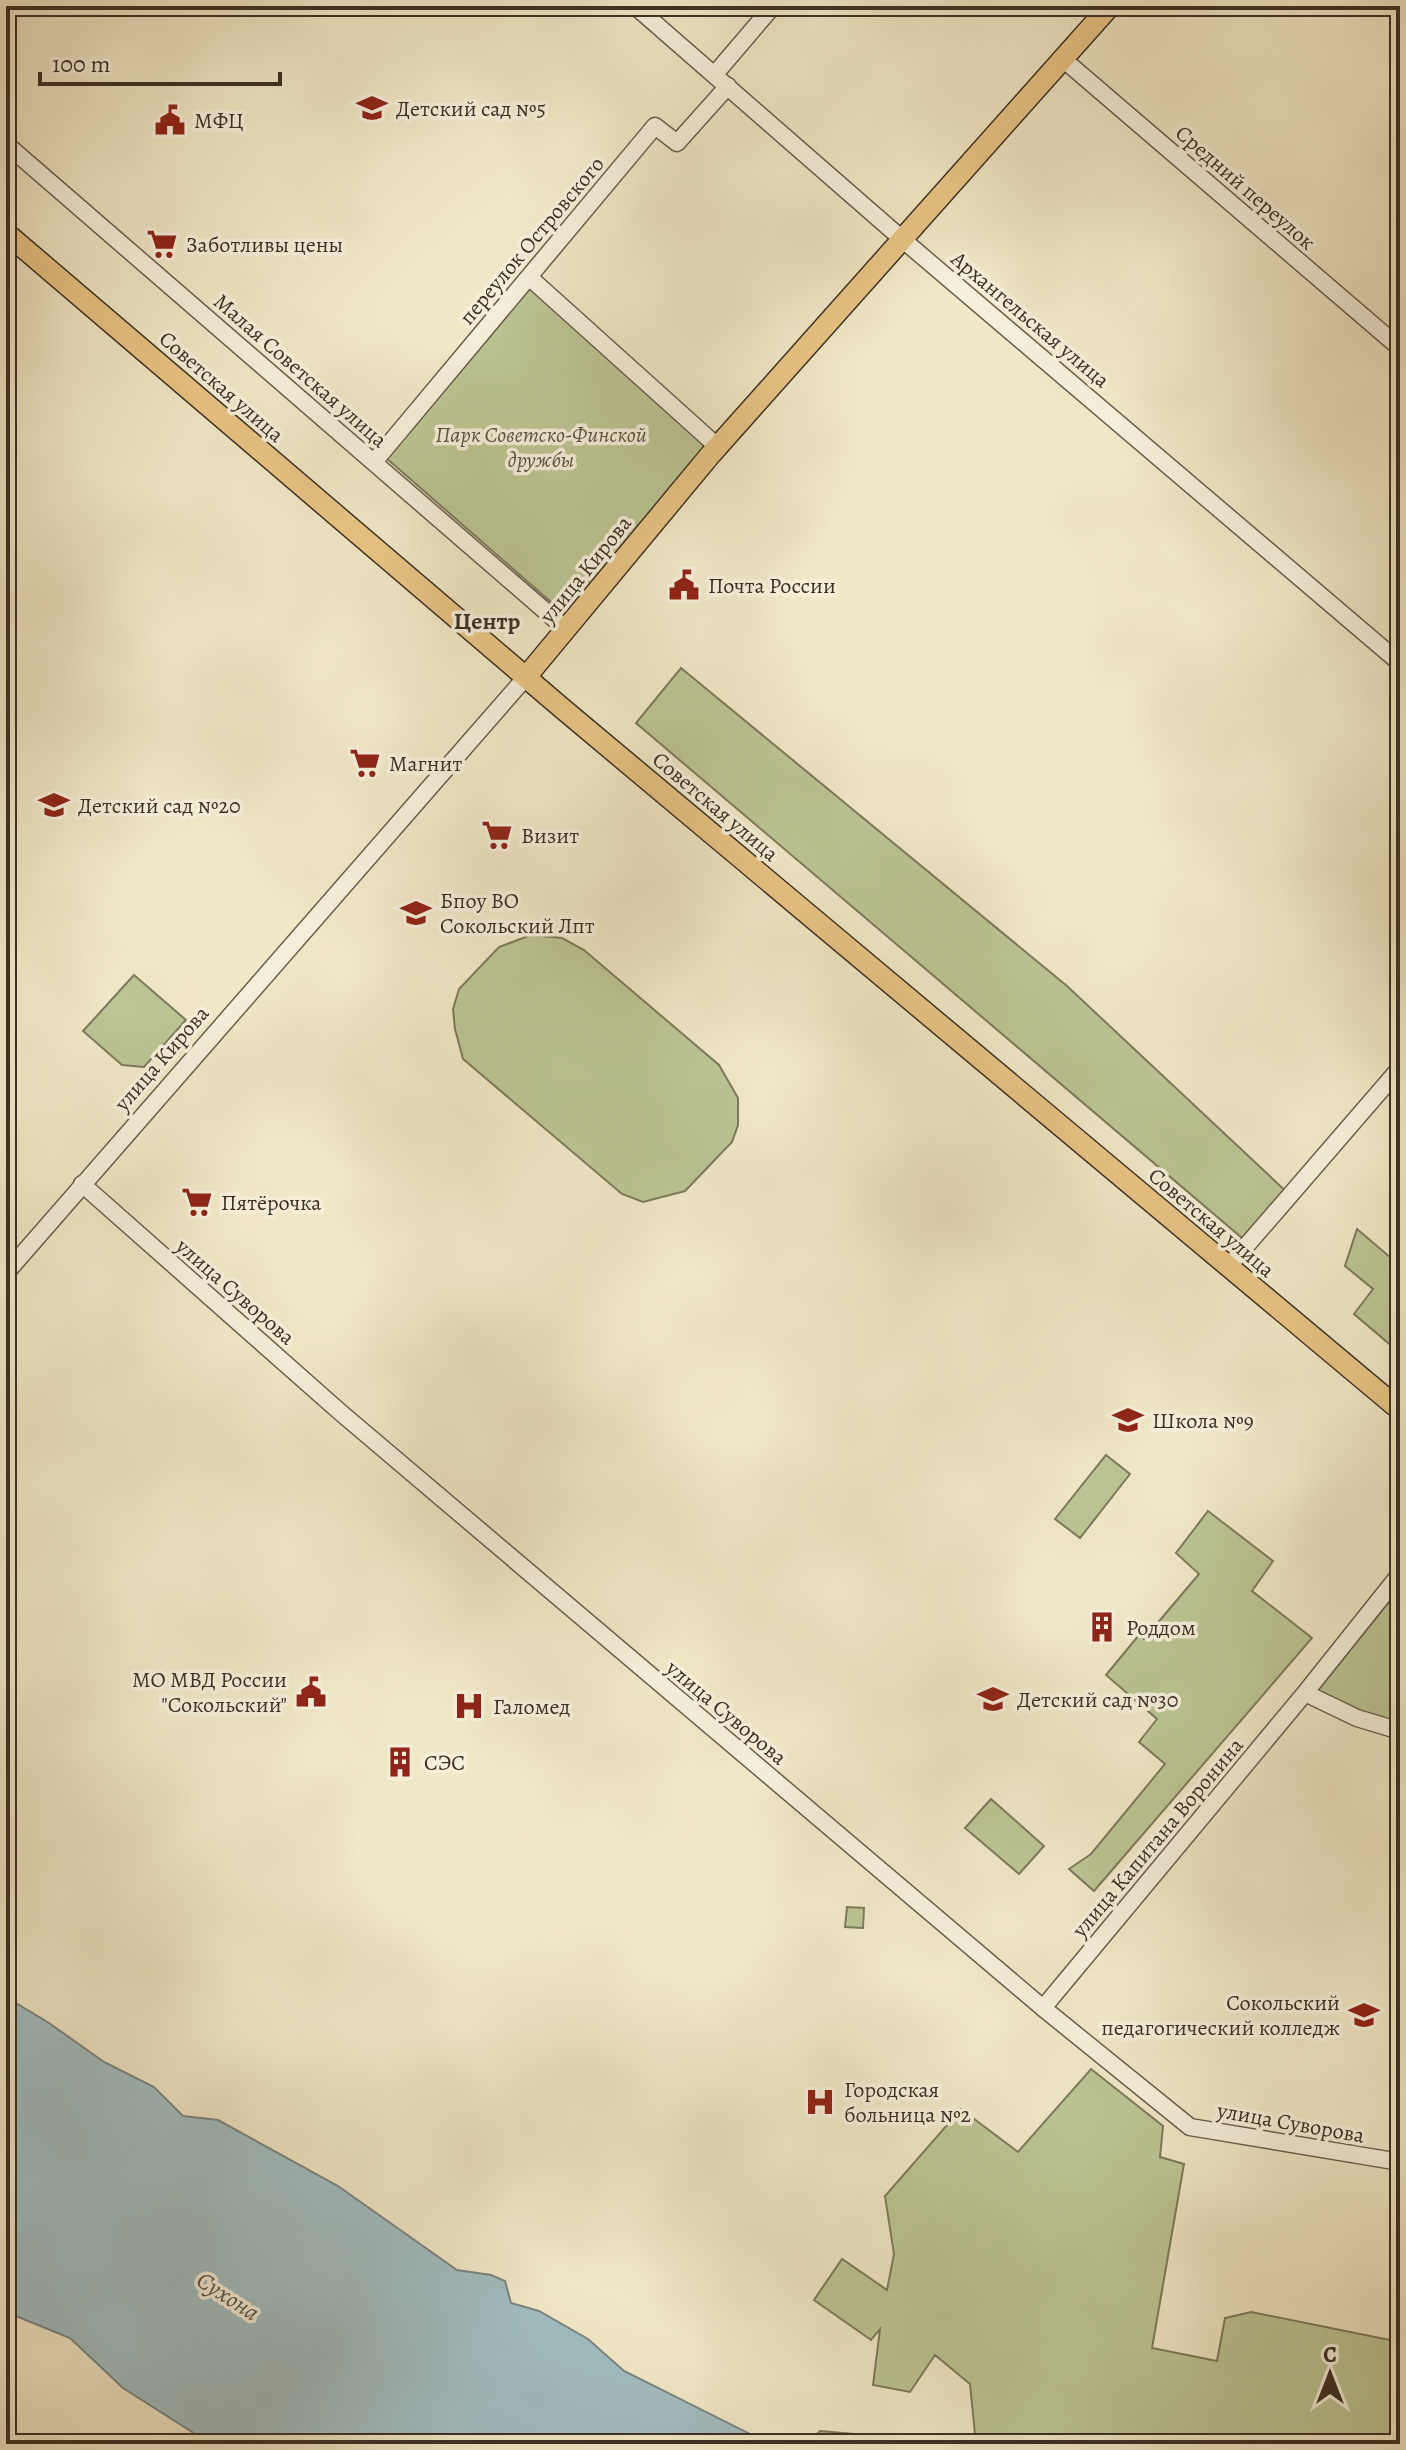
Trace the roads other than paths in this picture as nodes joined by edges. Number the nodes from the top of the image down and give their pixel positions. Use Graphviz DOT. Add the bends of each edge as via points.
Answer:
graph roads {
  1 [pos="635,6"];
  2 [pos="773,6"];
  3 [pos="1110,6"];
  4 [pos="1391,6"];
  5 [pos="1400,14"];
  6 [pos="1063,59"];
  7 [pos="715,74"];
  8 [pos="728,86"];
  9 [pos="6,144"];
  10 [pos="6,233"];
  11 [pos="902,239"];
  12 [pos="529,277"];
  13 [pos="1400,348"];
  14 [pos="718,447"];
  15 [pos="374,462"];
  16 [pos="566,629"];
  17 [pos="1400,663"];
  18 [pos="526,677"];
  19 [pos="1400,1068"];
  20 [pos="82,1184"];
  21 [pos="1228,1267"];
  22 [pos="6,1273"];
  23 [pos="1400,1410"];
  24 [pos="1400,1574"];
  25 [pos="1305,1693"];
  26 [pos="1400,1731"];
  27 [pos="1043,2008"];
  28 [pos="1400,2162"];
  1 -- 7 [label="street, Архангельская улица"];
  2 -- 7 [label="street"];
  3 -- 6 [label="main road, улица Кирова"];
  4 -- 5 [label="street"];
  6 -- 11 [label="main road, улица Кирова"];
  6 -- 13 [label="street, Средний переулок"];
  7 -- 8 [label="street, Архангельская улица"];
  8 -- 11 [label="street, Архангельская улица"];
  8 -- 12 [label="street, переулок Островского" via="677,143 655,126"];
  9 -- 15 [label="street, Малая Советская улица"];
  10 -- 18 [label="main road, Советская улица"];
  11 -- 14 [label="main road, улица Кирова"];
  11 -- 17 [label="street, Архангельская улица"];
  12 -- 14 [label="street"];
  12 -- 15 [label="street, переулок Островского"];
  14 -- 16 [label="main road, улица Кирова"];
  15 -- 16 [label="street, Малая Советская улица"];
  16 -- 18 [label="main road, улица Кирова"];
  18 -- 20 [label="street, улица Кирова"];
  18 -- 21 [label="main road, Советская улица"];
  19 -- 21 [label="street"];
  20 -- 22 [label="street, улица Кирова"];
  20 -- 27 [label="street, улица Суворова" via="340,1412"];
  21 -- 23 [label="main road, Советская улица"];
  24 -- 25 [label="street, улица Капитана Воронина"];
  25 -- 26 [label="street"];
  25 -- 27 [label="street, улица Капитана Воронина"];
  27 -- 28 [label="street, улица Суворова" via="1190,2127"];
}
